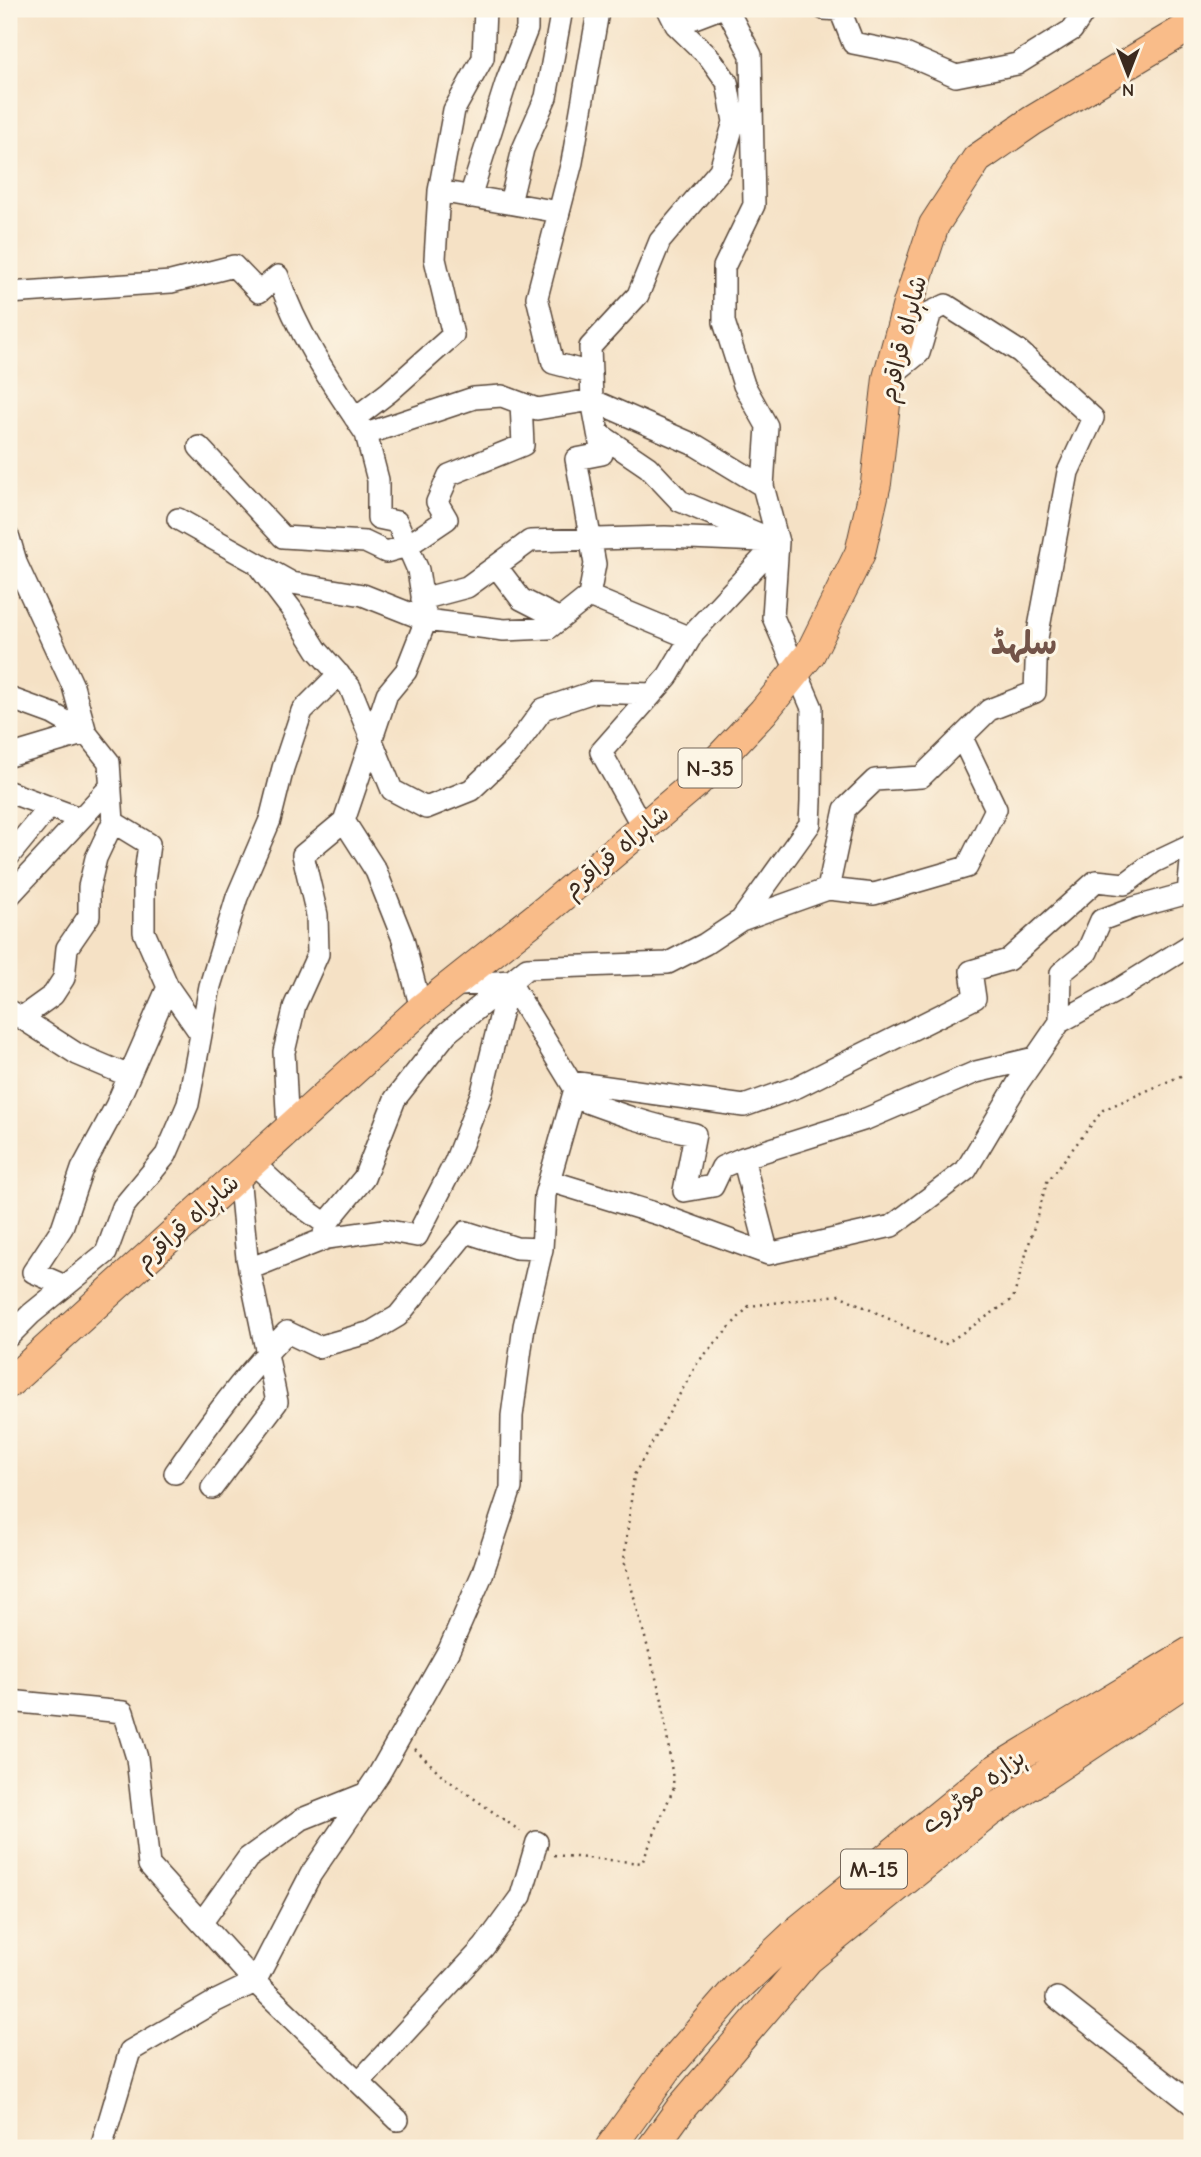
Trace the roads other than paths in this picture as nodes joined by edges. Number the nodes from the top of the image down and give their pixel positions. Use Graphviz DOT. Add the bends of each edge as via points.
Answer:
graph roads {
  1 [pos="485,9"];
  2 [pos="527,9"];
  3 [pos="562,9"];
  4 [pos="601,9"];
  5 [pos="718,9"];
  6 [pos="727,9"];
  7 [pos="824,9"];
  8 [pos="1086,9"];
  9 [pos="672,17"];
  10 [pos="1192,25"];
  11 [pos="439,191"];
  12 [pos="470,197"];
  13 [pos="510,203"];
  14 [pos="559,212"];
  15 [pos="9,293"];
  16 [pos="591,373"];
  17 [pos="888,378"];
  18 [pos="592,400"];
  19 [pos="521,403"];
  20 [pos="360,426"];
  21 [pos="598,433"];
  22 [pos="199,447"];
  23 [pos="763,486"];
  24 [pos="178,519"];
  25 [pos="9,538"];
  26 [pos="591,539"];
  27 [pos="778,542"];
  28 [pos="407,546"];
  29 [pos="254,561"];
  30 [pos="496,566"];
  31 [pos="589,596"];
  32 [pos="424,610"];
  33 [pos="560,619"];
  34 [pos="690,638"];
  35 [pos="796,671"];
  36 [pos="338,674"];
  37 [pos="652,694"];
  38 [pos="9,698"];
  39 [pos="86,733"];
  40 [pos="962,738"];
  41 [pos="372,740"];
  42 [pos="9,757"];
  43 [pos="111,786"];
  44 [pos="11,796"];
  45 [pos="50,807"];
  46 [pos="79,818"];
  47 [pos="344,821"];
  48 [pos="113,822"];
  49 [pos="643,828"];
  50 [pos="1192,844"];
  51 [pos="1192,851"];
  52 [pos="9,856"];
  53 [pos="828,889"];
  54 [pos="9,896"];
  55 [pos="741,920"];
  56 [pos="1192,944"];
  57 [pos="509,981"];
  58 [pos="450,986"];
  59 [pos="167,987"];
  60 [pos="421,1009"];
  61 [pos="15,1014"];
  62 [pos="1060,1021"];
  63 [pos="201,1033"];
  64 [pos="1035,1058"];
  65 [pos="129,1076"];
  66 [pos="572,1090"];
  67 [pos="288,1131"];
  68 [pos="743,1158"];
  69 [pos="246,1169"];
  70 [pos="550,1181"];
  71 [pos="325,1232"];
  72 [pos="541,1249"];
  73 [pos="768,1254"];
  74 [pos="249,1269"];
  75 [pos="65,1286"];
  76 [pos="9,1336"];
  77 [pos="267,1352"];
  78 [pos="9,1382"];
  79 [pos="175,1473"];
  80 [pos="212,1488"];
  81 [pos="1192,1651"];
  82 [pos="1192,1677"];
  83 [pos="9,1701"];
  84 [pos="366,1793"];
  85 [pos="537,1842"];
  86 [pos="202,1922"];
  87 [pos="255,1982"];
  88 [pos="1057,1998"];
  89 [pos="359,2082"];
  90 [pos="1192,2104"];
  91 [pos="398,2120"];
  92 [pos="101,2148"];
  93 [pos="610,2148"];
  94 [pos="652,2148"];
  1 -- 11 [label="street" via="483,58 454,110"];
  2 -- 12 [label="street" via="527,29"];
  3 -- 13 [label="street" via="546,97 523,149"];
  4 -- 14 [label="street"];
  5 -- 9 [label="street"];
  6 -- 23 [label="street" via="751,55 754,205 724,267 724,322 744,385 767,426"];
  7 -- 8 [label="street" via="839,10 853,43 902,53 956,76 1017,64 1072,30"];
  9 -- 16 [label="street" via="727,82 734,122 720,170 660,241 638,295 590,347"];
  10 -- 17 [label="highway, شاہراہ قراقرم / N-35" via="977,159 934,225"];
  11 -- 12 [label="street"];
  11 -- 20 [label="street" via="435,259 453,335 389,392"];
  12 -- 13 [label="street"];
  13 -- 14 [label="street"];
  14 -- 16 [label="street" via="537,298 553,363"];
  15 -- 20 [label="street" via="171,282 234,265 260,292 278,276 289,308"];
  16 -- 18 [label="street"];
  17 -- 35 [label="highway, شاہراہ قراقرم / N-35" via="876,483 860,553 810,654"];
  17 -- 40 [label="street" via="919,354 931,312 946,305 1020,352 1093,418 1068,472 1037,638 1035,692 989,710"];
  18 -- 19 [label="street" via="537,409"];
  18 -- 21 [label="street"];
  18 -- 23 [label="street" via="697,446"];
  19 -- 20 [label="street" via="502,396 474,398"];
  19 -- 28 [label="street" via="523,444 449,475 437,502 447,519"];
  20 -- 28 [label="street" via="378,480 378,518 397,522"];
  21 -- 26 [label="street" via="602,454 576,459"];
  21 -- 27 [label="street" via="648,467 680,501"];
  22 -- 28 [label="street" via="283,537 365,542 386,552"];
  23 -- 27 [label="street"];
  24 -- 29 [label="street"];
  25 -- 39 [label="street" via="73,686"];
  26 -- 27 [label="street"];
  26 -- 30 [label="street" via="530,541"];
  26 -- 31 [label="street" via="595,564"];
  27 -- 34 [label="street"];
  27 -- 35 [label="street" via="773,617"];
  28 -- 32 [label="street" via="418,570"];
  29 -- 32 [label="street" via="292,583"];
  29 -- 36 [label="street"];
  30 -- 32 [label="street"];
  30 -- 33 [label="street" via="521,599"];
  31 -- 33 [label="street"];
  31 -- 34 [label="street"];
  32 -- 33 [label="street" via="504,630 549,628"];
  32 -- 41 [label="street" via="406,671 387,694"];
  34 -- 37 [label="street"];
  35 -- 49 [label="highway, شاہراہ قراقرم / N-35" via="696,782"];
  35 -- 55 [label="street" via="812,708 810,824"];
  36 -- 41 [label="street" via="350,687"];
  36 -- 63 [label="street" via="302,711 270,820 237,897"];
  37 -- 41 [label="street" via="593,692 543,709 513,750 471,790 426,808 392,790"];
  37 -- 49 [label="street" via="601,752"];
  38 -- 39 [label="street" via="53,714"];
  39 -- 42 [label="street"];
  39 -- 43 [label="street" via="108,762"];
  40 -- 53 [label="street" via="921,777 876,780 845,809"];
  40 -- 53 [label="street" via="996,809 967,867 874,894"];
  41 -- 47 [label="street"];
  43 -- 46 [label="street"];
  43 -- 48 [label="street"];
  44 -- 45 [label="street"];
  45 -- 46 [label="street"];
  45 -- 52 [label="street"];
  46 -- 54 [label="street"];
  47 -- 60 [label="street" via="376,870 403,939"];
  47 -- 67 [label="street" via="303,855 317,915 318,954 295,1005 284,1052"];
  48 -- 59 [label="street" via="149,844 144,932"];
  48 -- 61 [label="street" via="96,858 89,916 67,948 64,978 53,995"];
  49 -- 58 [label="highway, شاہراہ قراقرم / N-35"];
  50 -- 66 [label="street" via="1154,862 1125,884 1096,881 1008,960 971,971 975,998 797,1087 744,1106"];
  51 -- 62 [label="street" via="1188,893 1101,920 1087,952 1061,973"];
  53 -- 55 [label="street"];
  55 -- 57 [label="street" via="668,963 527,968"];
  56 -- 62 [label="street"];
  57 -- 58 [label="street"];
  57 -- 66 [label="street"];
  57 -- 71 [label="street" via="447,1033 395,1099 364,1178"];
  57 -- 71 [label="street" via="482,1092 455,1162 417,1236 384,1230"];
  58 -- 60 [label="highway, شاہراہ قراقرم / N-35"];
  59 -- 63 [label="street"];
  59 -- 65 [label="street"];
  60 -- 67 [label="highway, شاہراہ قراقرم / N-35"];
  61 -- 65 [label="street" via="77,1054"];
  62 -- 64 [label="street"];
  63 -- 75 [label="street" via="188,1104 166,1155 123,1206 106,1253"];
  64 -- 68 [label="street" via="976,1072 866,1119"];
  64 -- 73 [label="street" via="966,1170 892,1226"];
  65 -- 75 [label="street" via="82,1169 62,1228 33,1272"];
  66 -- 68 [label="street" via="641,1122 695,1134 684,1191 713,1186 722,1167"];
  66 -- 70 [label="street"];
  67 -- 69 [label="highway, شاہراہ قراقرم / N-35"];
  68 -- 73 [label="street"];
  69 -- 71 [label="street" via="294,1201"];
  69 -- 74 [label="street"];
  69 -- 78 [label="highway, شاہراہ قراقرم / N-35"];
  70 -- 72 [label="street"];
  70 -- 73 [label="street"];
  71 -- 74 [label="street"];
  72 -- 77 [label="street" via="516,1248 466,1232 398,1316 370,1332 318,1346 287,1332"];
  72 -- 84 [label="street" via="524,1326 512,1416 511,1488 482,1575 454,1638"];
  74 -- 77 [label="street"];
  75 -- 76 [label="street"];
  77 -- 79 [label="street" via="217,1410"];
  77 -- 80 [label="street" via="277,1402"];
  81 -- 93 [label="highway, ہزارہ موٹروے / M-15" via="995,1770 800,1929 736,1989 669,2066"];
  82 -- 94 [label="highway, ہزارہ موٹروے / M-15" via="988,1814 808,1959"];
  83 -- 86 [label="street" via="123,1712 137,1758 149,1865"];
  84 -- 86 [label="street" via="302,1819 248,1858"];
  84 -- 87 [label="street" via="311,1874"];
  85 -- 89 [label="street" via="521,1896 484,1947"];
  86 -- 87 [label="street"];
  87 -- 89 [label="street"];
  87 -- 92 [label="street" via="130,2051"];
  88 -- 90 [label="street"];
  89 -- 91 [label="street"];
}
